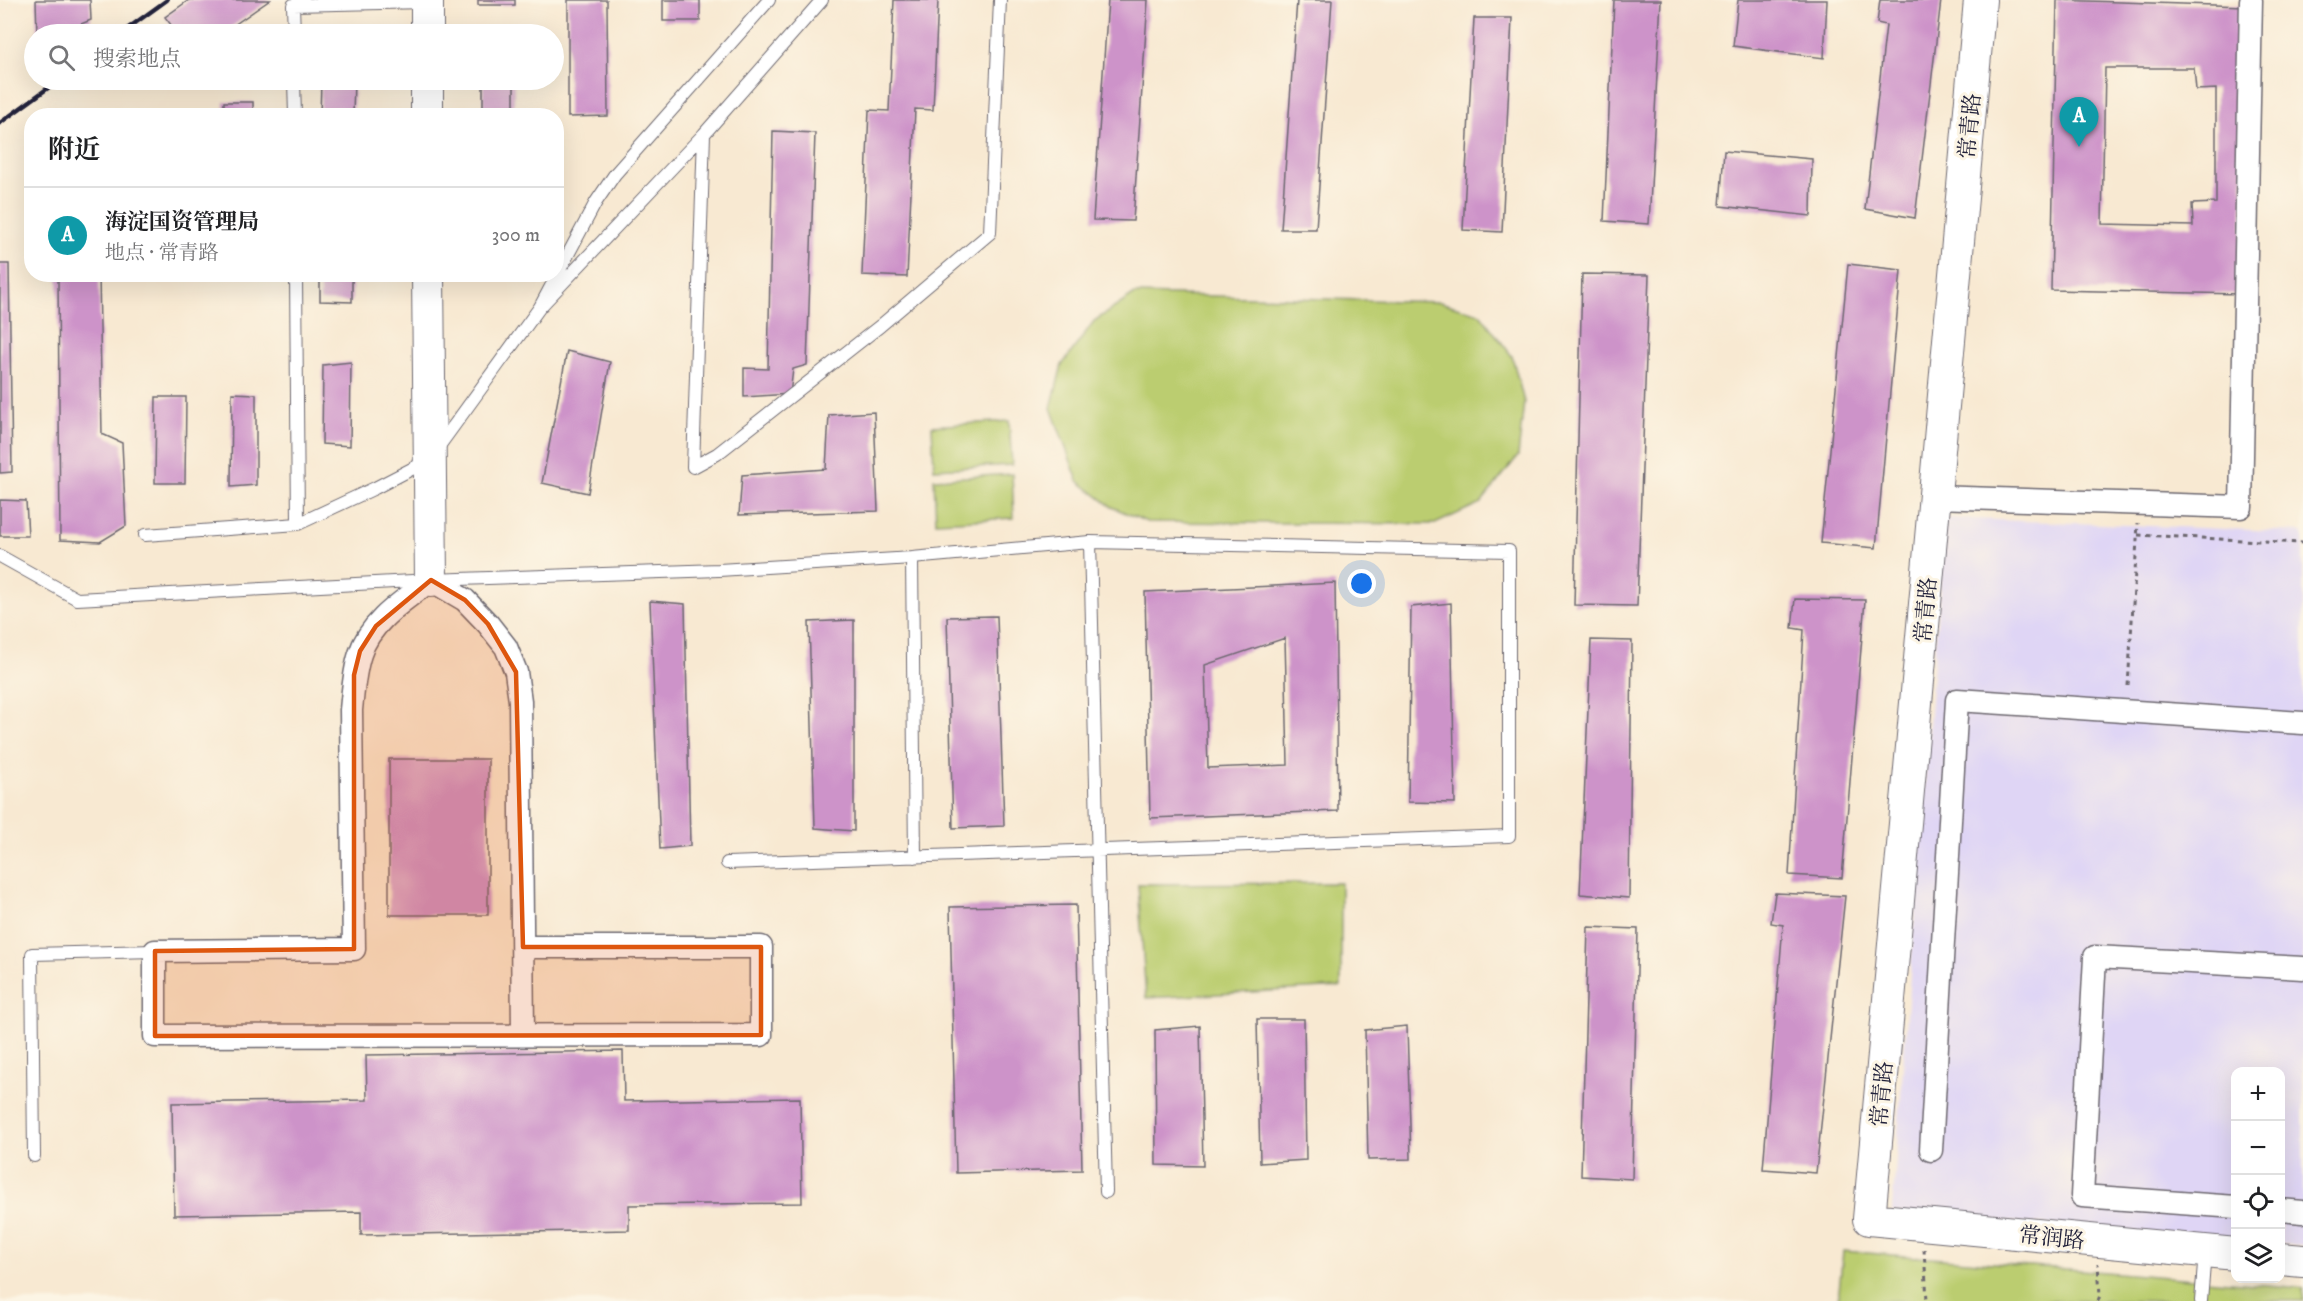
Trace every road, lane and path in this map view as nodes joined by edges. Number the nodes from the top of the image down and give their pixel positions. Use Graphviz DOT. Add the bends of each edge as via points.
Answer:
graph roads {
  1 [pos="770,0"];
  2 [pos="822,0"];
  3 [pos="1000,0"];
  4 [pos="1980,0"];
  5 [pos="2251,0"];
  6 [pos="427,1"];
  7 [pos="294,24"];
  8 [pos="427,24"];
  9 [pos="294,90"];
  10 [pos="427,90"];
  11 [pos="295,108"];
  12 [pos="427,108"];
  13 [pos="704,134"];
  14 [pos="564,262"];
  15 [pos="296,282"];
  16 [pos="428,282"];
  17 [pos="553,282"];
  18 [pos="564,282"];
  19 [pos="564,282"];
  20 [pos="540,307"];
  21 [pos="429,460"];
  22 [pos="1935,497"];
  23 [pos="298,524"];
  24 [pos="145,535"];
  25 [pos="1090,542"];
  26 [pos="2303,543"];
  27 [pos="0,556"];
  28 [pos="912,558"];
  29 [pos="431,580"];
  30 [pos="2128,686"];
  31 [pos="2303,723"];
  32 [pos="1098,850"];
  33 [pos="915,857"];
  34 [pos="727,863"];
  35 [pos="523,947"];
  36 [pos="155,951"];
  37 [pos="2303,968"];
  38 [pos="523,1035"];
  39 [pos="1931,1150"];
  40 [pos="34,1156"];
  41 [pos="1106,1192"];
  42 [pos="2231,1207"];
  43 [pos="2285,1210"];
  44 [pos="2303,1212"];
  45 [pos="1869,1219"];
  46 [pos="1922,1224"];
  47 [pos="2097,1241"];
  48 [pos="2205,1251"];
  49 [pos="2231,1254"];
  50 [pos="2285,1259"];
  51 [pos="2303,1261"];
  52 [pos="1927,1301"];
  53 [pos="2098,1301"];
  54 [pos="2201,1301"];
  1 -- 14 [label="lane" via="615,174"];
  2 -- 13 [label="lane"];
  3 -- 13 [label="lane" via="990,233 871,334 717,454 693,467"];
  4 -- 22 [label="street, 常青路"];
  5 -- 22 [label="street" via="2241,507"];
  6 -- 7 [label="lane" via="294,5"];
  6 -- 8 [label="street"];
  9 -- 11 [label="lane"];
  10 -- 12 [label="street"];
  13 -- 18 [label="lane"];
  15 -- 23 [label="lane"];
  16 -- 21 [label="street"];
  17 -- 20 [label="lane"];
  19 -- 20 [label="lane"];
  20 -- 21 [label="lane"];
  21 -- 23 [label="lane"];
  21 -- 29 [label="street"];
  22 -- 45 [label="street, 常青路"];
  23 -- 24 [label="lane"];
  25 -- 28 [label="lane"];
  25 -- 32 [label="lane"];
  25 -- 32 [label="lane" via="1509,551 1509,836"];
  26 -- 30 [label="path" via="2138,535"];
  27 -- 29 [label="lane" via="77,599"];
  28 -- 29 [label="lane" via="720,570"];
  28 -- 33 [label="lane"];
  29 -- 35 [label="street" via="465,600 488,624 506,647 516,672 520,701"];
  29 -- 36 [label="street" via="376,626 360,651 354,675 351,710 354,948"];
  31 -- 39 [label="street" via="1957,700"];
  32 -- 33 [label="lane"];
  32 -- 41 [label="lane"];
  33 -- 34 [label="lane"];
  35 -- 38 [label="street"];
  35 -- 38 [label="street" via="761,947 761,1035"];
  36 -- 38 [label="street" via="155,1036"];
  36 -- 40 [label="lane" via="33,954"];
  37 -- 42 [label="street" via="2095,957 2082,1196"];
  43 -- 44 [label="street"];
  45 -- 46 [label="street, 常润路"];
  46 -- 47 [label="street, 常润路"];
  46 -- 52 [label="path"];
  47 -- 48 [label="street, 常润路"];
  47 -- 53 [label="path"];
  48 -- 49 [label="street, 常润路"];
  48 -- 54 [label="lane"];
  50 -- 51 [label="street"];
}
